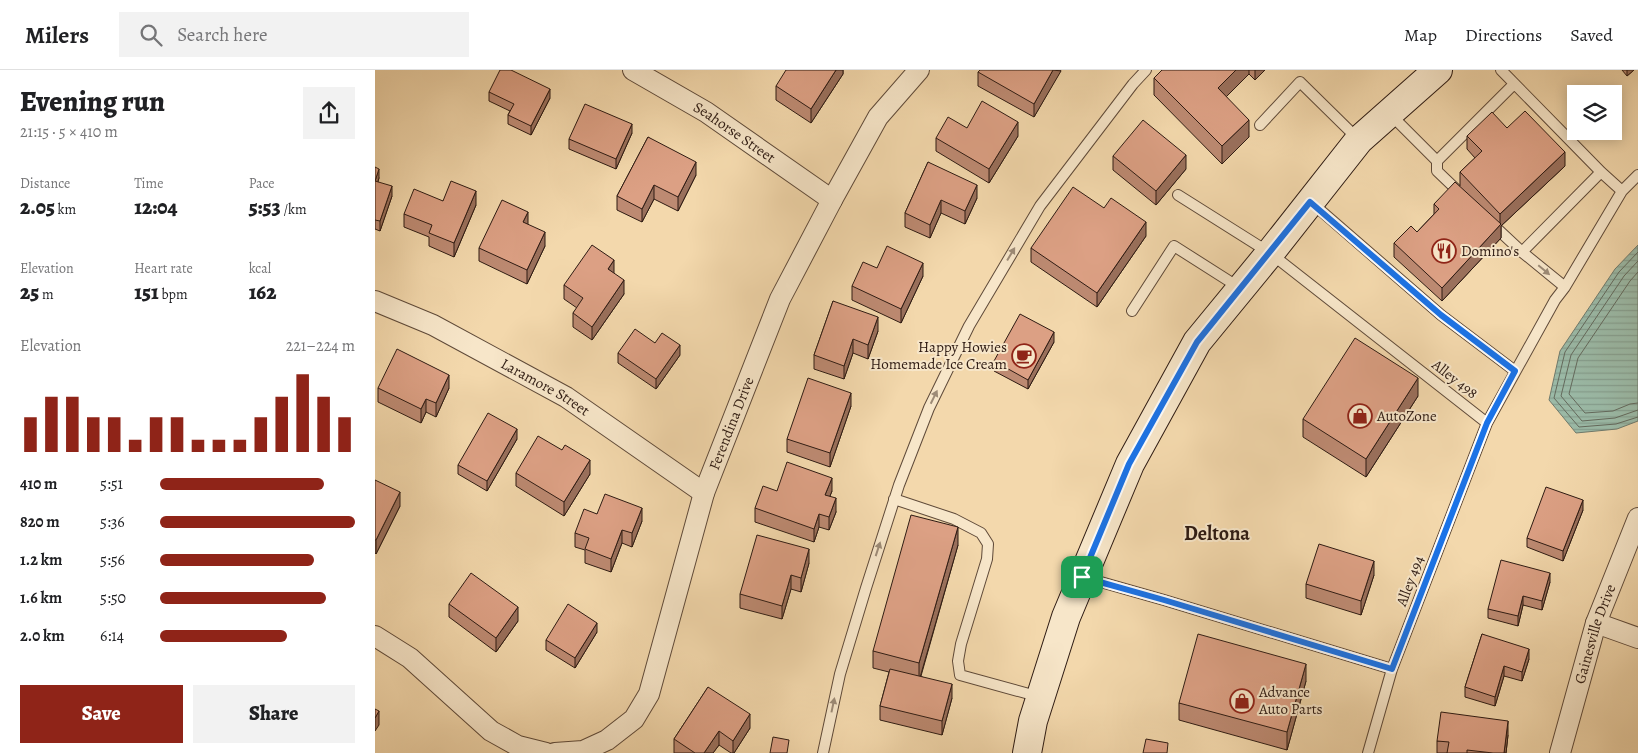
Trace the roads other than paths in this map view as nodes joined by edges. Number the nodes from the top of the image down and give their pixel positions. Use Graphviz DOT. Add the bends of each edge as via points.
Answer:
graph roads {
  1 [pos="633,70"];
  2 [pos="919,70"];
  3 [pos="1146,70"];
  4 [pos="1501,70"];
  5 [pos="1428,75"];
  6 [pos="1514,84"];
  7 [pos="1389,113"];
  8 [pos="1260,125"];
  9 [pos="1359,140"];
  10 [pos="1437,162"];
  11 [pos="1601,172"];
  12 [pos="1638,175"];
  13 [pos="1622,191"];
  14 [pos="1178,195"];
  15 [pos="1465,198"];
  16 [pos="832,200"];
  17 [pos="1310,202"];
  18 [pos="1487,218"];
  19 [pos="1522,252"];
  20 [pos="1270,253"];
  21 [pos="1565,288"];
  22 [pos="1240,289"];
  23 [pos="375,301"];
  24 [pos="1132,311"];
  25 [pos="1515,371"];
  26 [pos="1487,423"];
  27 [pos="704,493"];
  28 [pos="895,499"];
  29 [pos="1638,518"];
  30 [pos="1082,577"];
  31 [pos="1596,623"];
  32 [pos="375,636"];
  33 [pos="1638,638"];
  34 [pos="1392,669"];
  35 [pos="1041,697"];
  36 [pos="1030,752"];
  37 [pos="546,753"];
  38 [pos="555,753"];
  39 [pos="823,753"];
  40 [pos="1368,753"];
  41 [pos="1560,753"];
  1 -- 16 [label="street, Seahorse Street" via="706,112"];
  2 -- 16 [label="street, Ferendina Drive" via="878,117"];
  28 -- 3 [label="lane, one-way" via="929,408 969,326 1040,206"];
  4 -- 6 [label="lane"];
  5 -- 7 [label="main road"];
  6 -- 10 [label="lane"];
  6 -- 11 [label="lane"];
  7 -- 9 [label="main road"];
  7 -- 10 [label="lane"];
  8 -- 9 [label="lane" via="1300,82"];
  9 -- 17 [label="main road"];
  10 -- 15 [label="lane" via="1437,171"];
  11 -- 13 [label="lane"];
  11 -- 19 [label="lane"];
  12 -- 13 [label="lane, Alley 498"];
  13 -- 21 [label="lane, Alley 498"];
  14 -- 20 [label="lane, Alley 498"];
  16 -- 27 [label="street, Ferendina Drive" via="780,299"];
  17 -- 20 [label="main road"];
  17 -- 25 [label="lane" via="1441,315"];
  18 -- 19 [label="lane"];
  19 -- 21 [label="lane, one-way"];
  20 -- 22 [label="main road"];
  20 -- 26 [label="lane, Alley 498"];
  21 -- 25 [label="lane, Alley 498"];
  22 -- 24 [label="lane" via="1174,246"];
  22 -- 30 [label="main road" via="1197,342 1129,464"];
  23 -- 27 [label="street, Laramore Street" via="433,325 566,397"];
  25 -- 26 [label="lane, Alley 498"];
  26 -- 34 [label="lane, Alley 494"];
  27 -- 38 [label="street, Ferendina Drive" via="649,694 634,719 607,740 583,751"];
  28 -- 35 [label="lane" via="981,533 988,544 987,559 959,652 960,675"];
  39 -- 28 [label="lane, one-way" via="840,674"];
  29 -- 31 [label="street, Gainesville Drive"];
  30 -- 34 [label="lane"];
  30 -- 35 [label="main road" via="1066,616"];
  31 -- 33 [label="street"];
  31 -- 41 [label="street, Gainesville Drive"];
  32 -- 37 [label="street" via="410,658 491,731 519,746"];
  34 -- 40 [label="lane, Alley 494"];
  35 -- 36 [label="main road" via="1033,721"];
}
